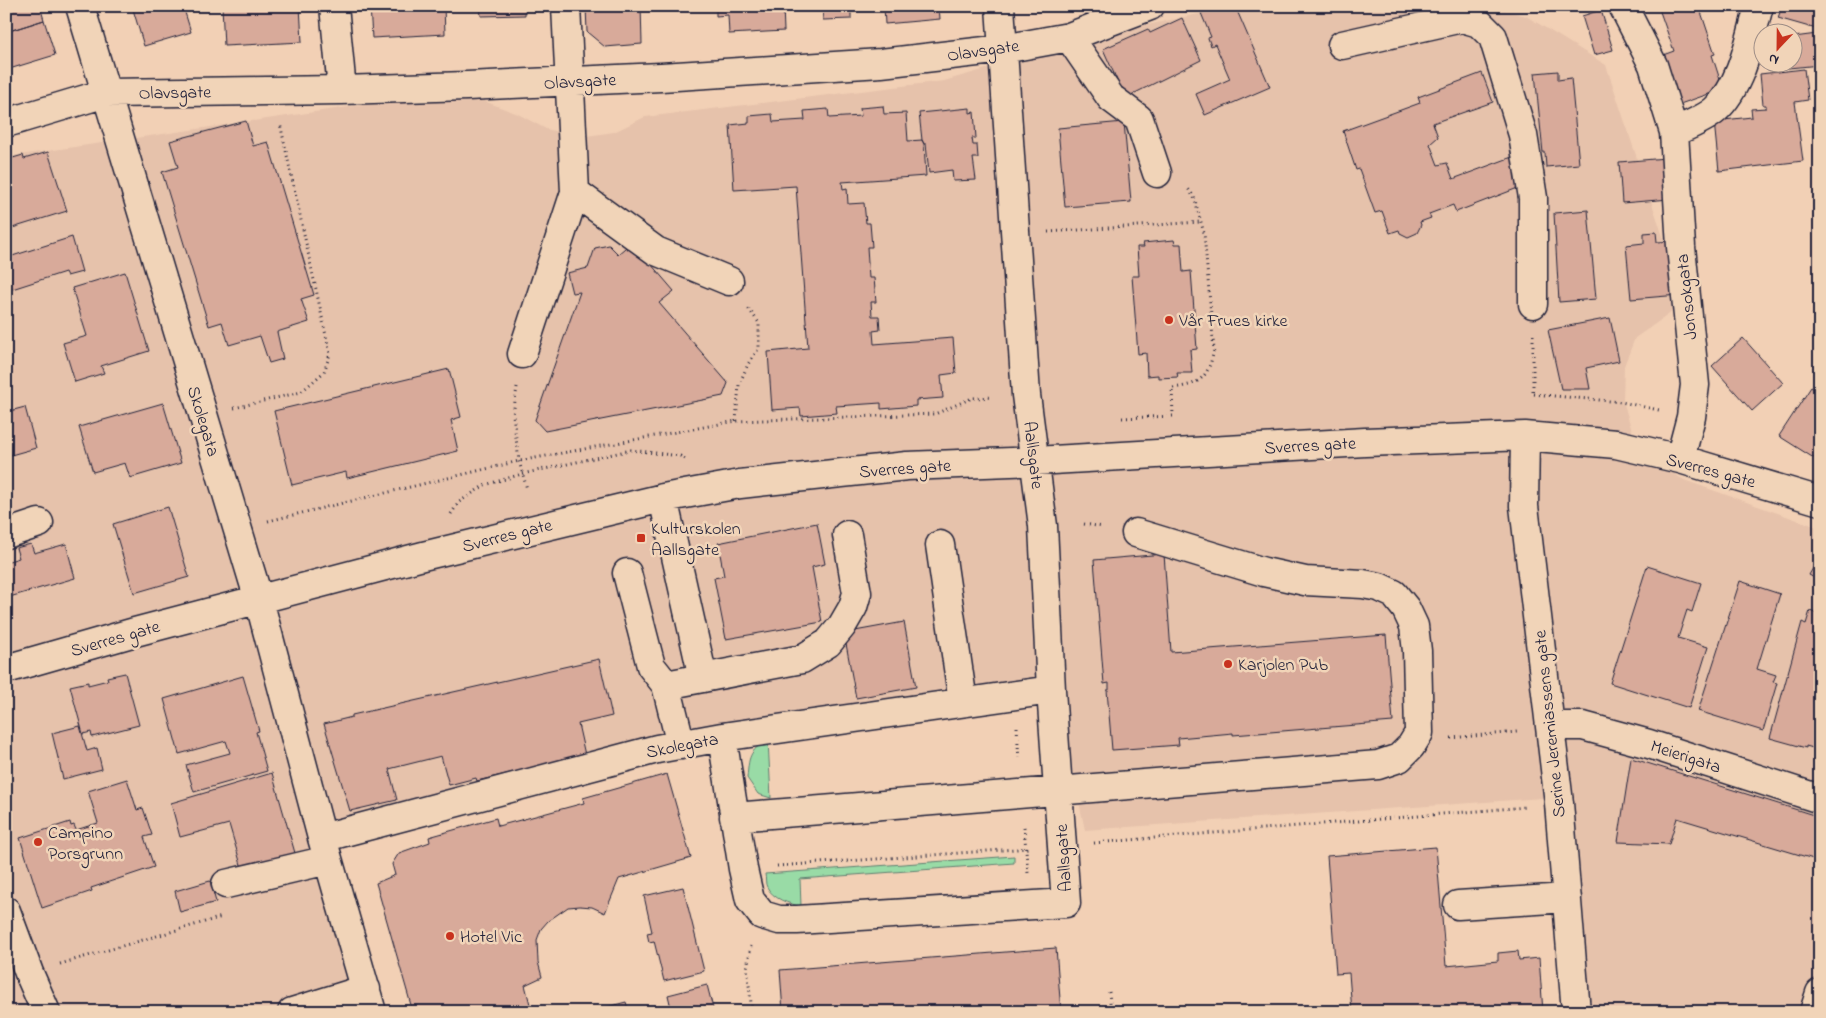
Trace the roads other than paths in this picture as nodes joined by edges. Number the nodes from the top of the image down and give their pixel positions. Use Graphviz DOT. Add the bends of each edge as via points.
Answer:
graph roads {
  1 [pos="80,6"];
  2 [pos="334,6"];
  3 [pos="566,6"];
  4 [pos="1000,6"];
  5 [pos="1150,6"];
  6 [pos="1623,6"];
  7 [pos="1759,6"];
  8 [pos="1425,15"];
  9 [pos="1069,37"];
  10 [pos="1342,45"];
  11 [pos="1003,49"];
  12 [pos="569,82"];
  13 [pos="342,90"];
  14 [pos="106,93"];
  15 [pos="6,123"];
  16 [pos="1674,132"];
  17 [pos="1157,172"];
  18 [pos="575,192"];
  19 [pos="729,281"];
  20 [pos="1533,304"];
  21 [pos="522,354"];
  22 [pos="1525,436"];
  23 [pos="1680,459"];
  24 [pos="1035,461"];
  25 [pos="663,498"];
  26 [pos="1820,501"];
  27 [pos="39,523"];
  28 [pos="1136,533"];
  29 [pos="6,534"];
  30 [pos="847,534"];
  31 [pos="940,545"];
  32 [pos="627,573"];
  33 [pos="259,600"];
  34 [pos="6,669"];
  35 [pos="703,678"];
  36 [pos="666,685"];
  37 [pos="1051,690"];
  38 [pos="963,702"];
  39 [pos="1550,726"];
  40 [pos="722,737"];
  41 [pos="681,745"];
  42 [pos="1058,791"];
  43 [pos="1820,799"];
  44 [pos="734,817"];
  45 [pos="325,849"];
  46 [pos="226,884"];
  47 [pos="1567,898"];
  48 [pos="1458,905"];
  49 [pos="6,911"];
  50 [pos="1820,993"];
  51 [pos="369,1000"];
  52 [pos="46,1012"];
  53 [pos="292,1012"];
  54 [pos="1576,1012"];
  55 [pos="1814,1012"];
  1 -- 14 [label="street, Skolegata"];
  2 -- 13 [label="street"];
  3 -- 12 [label="street"];
  4 -- 11 [label="street, Aallsgate"];
  5 -- 9 [label="street, Olavsgate"];
  6 -- 16 [label="street, Jonsokgata" via="1653,65"];
  7 -- 16 [label="street" via="1747,51 1726,98 1714,111"];
  8 -- 10 [label="street"];
  8 -- 20 [label="street" via="1479,23 1494,37 1523,135 1533,198"];
  9 -- 11 [label="street, Olavsgate"];
  9 -- 17 [label="street" via="1111,98 1139,119"];
  11 -- 12 [label="street, Olavsgate" via="880,63"];
  11 -- 24 [label="street, Aallsgate" via="1026,395"];
  12 -- 13 [label="street, Olavsgate"];
  12 -- 18 [label="street"];
  13 -- 14 [label="street, Olavsgate"];
  14 -- 15 [label="street, Olavsgate"];
  14 -- 33 [label="street, Skolegata"];
  16 -- 23 [label="street, Jonsokgata" via="1681,247 1695,385"];
  18 -- 19 [label="street" via="656,251"];
  18 -- 21 [label="street"];
  22 -- 23 [label="street, Sverres gate" via="1616,444"];
  22 -- 24 [label="street, Sverres gate"];
  22 -- 39 [label="street, Serine Jeremiassens gate" via="1524,506"];
  23 -- 26 [label="street, Sverres gate"];
  24 -- 25 [label="street, Sverres gate" via="907,466 836,473 740,484"];
  24 -- 37 [label="street, Aallsgate" via="1043,526"];
  25 -- 33 [label="street, Sverres gate" via="423,556"];
  25 -- 35 [label="street"];
  27 -- 29 [label="street"];
  28 -- 42 [label="street" via="1264,572 1305,581 1363,584 1394,594 1414,626 1419,733 1399,758 1378,765"];
  30 -- 35 [label="street" via="857,593 842,626 828,643 802,659"];
  31 -- 38 [label="street"];
  32 -- 36 [label="street" via="651,666"];
  33 -- 34 [label="street, Sverres gate"];
  33 -- 45 [label="street, Skolegata"];
  35 -- 36 [label="street"];
  36 -- 41 [label="street"];
  37 -- 38 [label="street, Skolegata"];
  37 -- 42 [label="street, Aallsgate"];
  38 -- 40 [label="street, Skolegata"];
  39 -- 43 [label="street, Meierigata" via="1583,726"];
  39 -- 47 [label="street, Serine Jeremiassens gate"];
  40 -- 41 [label="street, Skolegata"];
  40 -- 44 [label="street"];
  41 -- 45 [label="street, Skolegata" via="648,751"];
  42 -- 44 [label="street"];
  42 -- 44 [label="street, Aallsgate" via="1066,903 779,920 762,915 750,900"];
  45 -- 46 [label="street"];
  45 -- 51 [label="street, Skolegata"];
  47 -- 48 [label="street"];
  47 -- 54 [label="street, Serine Jeremiassens gate"];
  49 -- 52 [label="street"];
  50 -- 55 [label="street"];
  51 -- 53 [label="street"];
}
